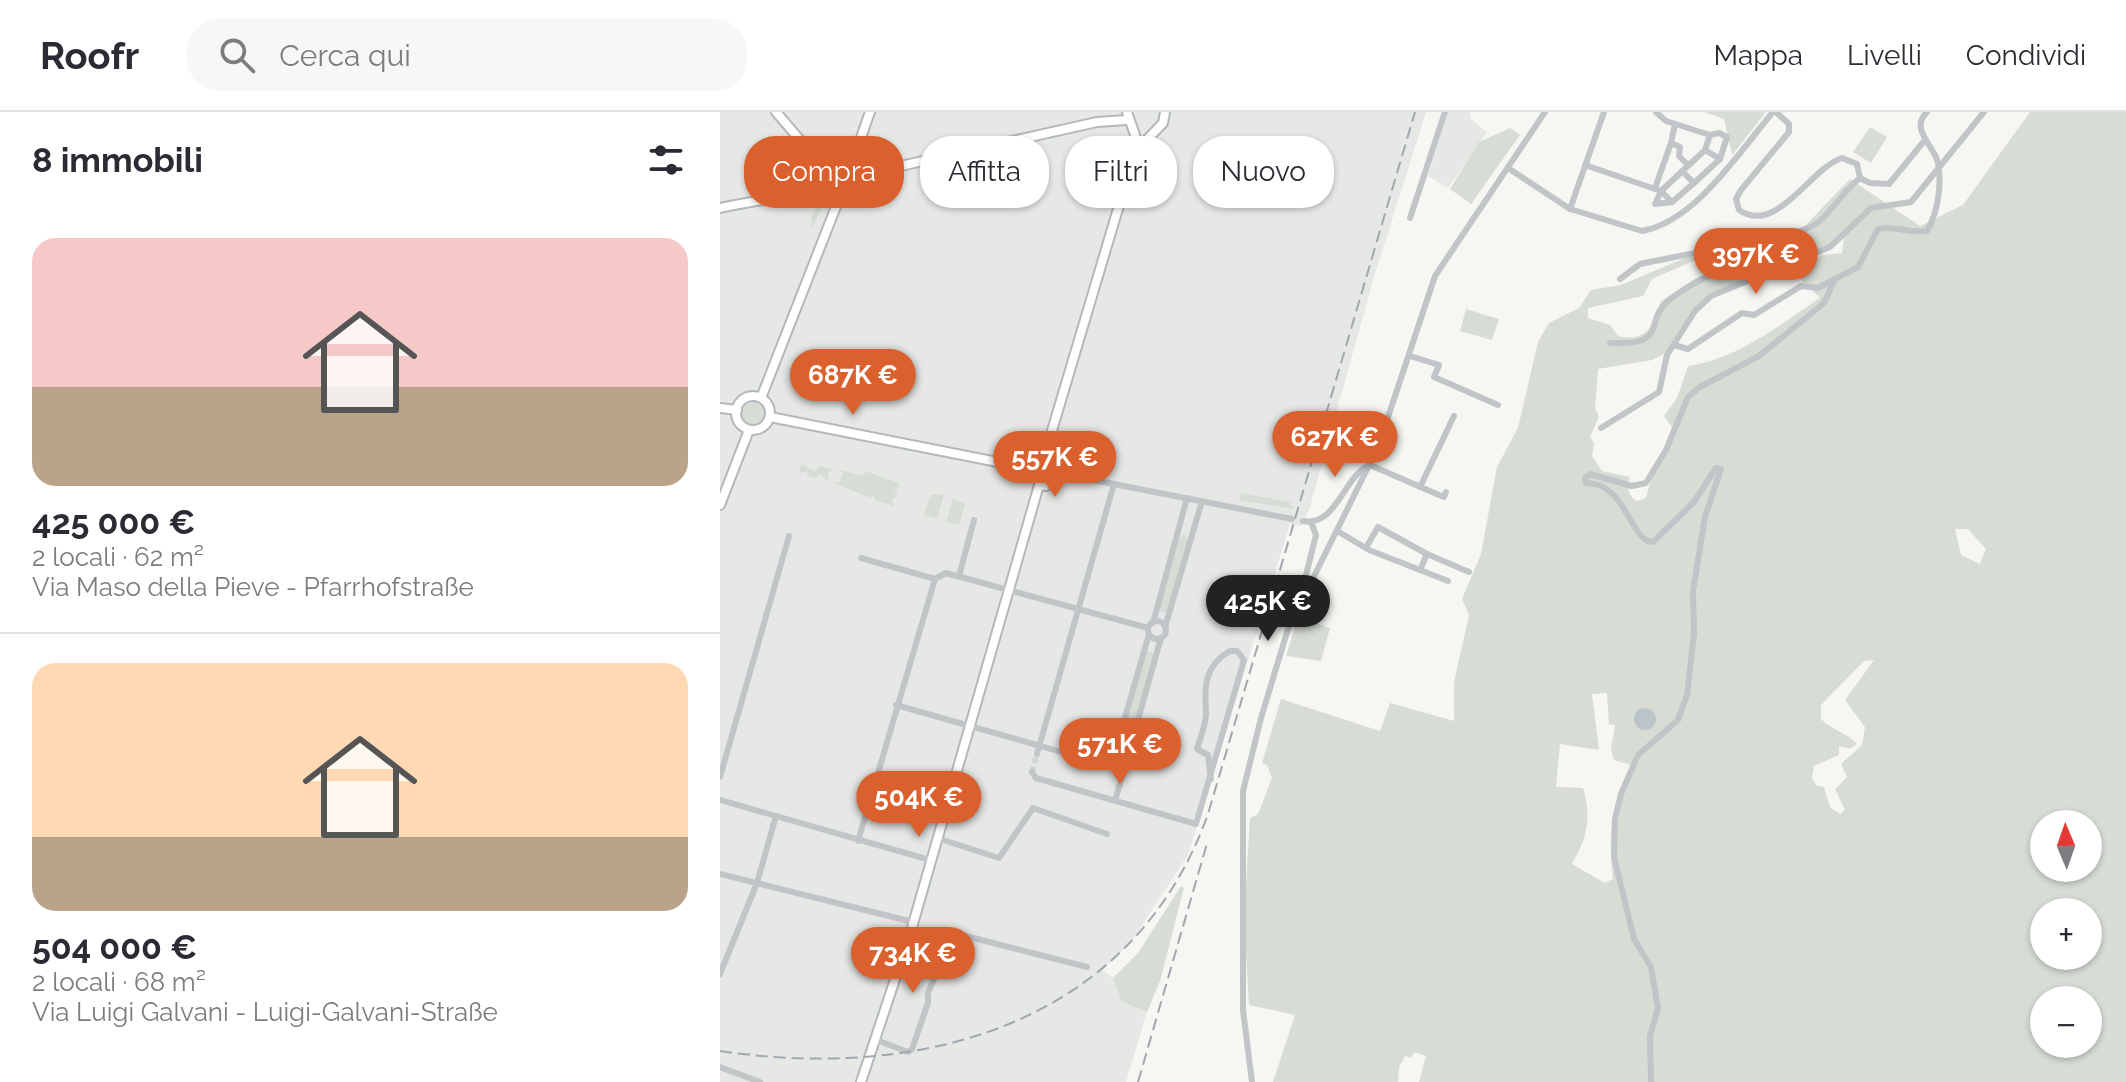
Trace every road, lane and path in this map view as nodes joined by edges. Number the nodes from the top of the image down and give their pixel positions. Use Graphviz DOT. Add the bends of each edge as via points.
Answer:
graph roads {
  1 [pos="776,112"];
  2 [pos="870,112"];
  3 [pos="1116,112"];
  4 [pos="1445,112"];
  5 [pos="1545,112"];
  6 [pos="1604,112"];
  7 [pos="1656,112"];
  8 [pos="1774,112"];
  9 [pos="1927,112"];
  10 [pos="1984,112"];
  11 [pos="1167,113"];
  12 [pos="1127,116"];
  13 [pos="1097,122"];
  14 [pos="1675,124"];
  15 [pos="1134,130"];
  16 [pos="1151,133"];
  17 [pos="1710,135"];
  18 [pos="797,136"];
  19 [pos="860,136"];
  20 [pos="1134,136"];
  21 [pos="1149,136"];
  22 [pos="1925,140"];
  23 [pos="1671,143"];
  24 [pos="1705,150"];
  25 [pos="1720,159"];
  26 [pos="1585,165"];
  27 [pos="904,166"];
  28 [pos="1938,166"];
  29 [pos="1508,168"];
  30 [pos="1685,168"];
  31 [pos="1860,178"];
  32 [pos="1694,183"];
  33 [pos="1658,190"];
  34 [pos="1672,202"];
  35 [pos="744,203"];
  36 [pos="720,208"];
  37 [pos="835,208"];
  38 [pos="1118,208"];
  39 [pos="1570,209"];
  40 [pos="1410,218"];
  41 [pos="1769,250"];
  42 [pos="1620,279"];
  43 [pos="1835,279"];
  44 [pos="1610,343"];
  45 [pos="1674,345"];
  46 [pos="1410,356"];
  47 [pos="761,398"];
  48 [pos="1498,405"];
  49 [pos="720,408"];
  50 [pos="737,410"];
  51 [pos="1454,416"];
  52 [pos="770,417"];
  53 [pos="1601,428"];
  54 [pos="749,430"];
  55 [pos="1370,465"];
  56 [pos="1045,468"];
  57 [pos="1036,473"];
  58 [pos="1052,478"];
  59 [pos="1114,484"];
  60 [pos="1039,485"];
  61 [pos="1420,487"];
  62 [pos="1446,492"];
  63 [pos="1187,498"];
  64 [pos="1202,501"];
  65 [pos="720,505"];
  66 [pos="1292,519"];
  67 [pos="974,520"];
  68 [pos="1339,532"];
  69 [pos="1178,533"];
  70 [pos="789,536"];
  71 [pos="1191,537"];
  72 [pos="1367,546"];
  73 [pos="1427,554"];
  74 [pos="861,558"];
  75 [pos="1420,570"];
  76 [pos="1469,572"];
  77 [pos="959,576"];
  78 [pos="935,579"];
  79 [pos="1448,581"];
  80 [pos="1007,590"];
  81 [pos="1299,605"];
  82 [pos="1077,610"];
  83 [pos="1165,627"];
  84 [pos="1150,631"];
  85 [pos="1161,638"];
  86 [pos="896,705"];
  87 [pos="968,726"];
  88 [pos="1039,745"];
  89 [pos="1037,754"];
  90 [pos="1111,766"];
  91 [pos="1125,770"];
  92 [pos="1032,774"];
  93 [pos="720,777"];
  94 [pos="1211,779"];
  95 [pos="720,800"];
  96 [pos="1115,801"];
  97 [pos="776,816"];
  98 [pos="1107,834"];
  99 [pos="936,838"];
  100 [pos="858,841"];
  101 [pos="930,860"];
  102 [pos="720,874"];
  103 [pos="757,883"];
  104 [pos="912,926"];
  105 [pos="951,938"];
  106 [pos="1087,967"];
  107 [pos="720,974"];
  108 [pos="874,1039"];
  109 [pos="720,1067"];
  110 [pos="760,1082"];
  111 [pos="861,1082"];
  112 [pos="1252,1082"];
  113 [pos="1651,1082"];
  1 -- 18 [label="main road"];
  2 -- 19 [label="main road"];
  3 -- 13 [label="main road"];
  4 -- 40 [label="street"];
  5 -- 29 [label="street"];
  6 -- 26 [label="street"];
  7 -- 14 [label="street"];
  8 -- 31 [label="street" via="1789,124 1789,132 1736,199 1739,210 1755,216 1779,209 1842,158 1857,164"];
  8 -- 39 [label="street" via="1711,186 1666,224 1642,231"];
  9 -- 22 [label="street" via="1921,123"];
  10 -- 28 [label="street"];
  11 -- 16 [label="main road"];
  12 -- 13 [label="main road"];
  12 -- 15 [label="main road"];
  13 -- 27 [label="main road"];
  14 -- 17 [label="street"];
  14 -- 23 [label="street"];
  15 -- 16 [label="main road"];
  15 -- 20 [label="main road"];
  16 -- 21 [label="main road"];
  17 -- 24 [label="street"];
  17 -- 25 [label="street" via="1727,137"];
  22 -- 28 [label="street"];
  22 -- 31 [label="street" via="1889,184"];
  23 -- 30 [label="street" via="1680,147"];
  23 -- 33 [label="street"];
  24 -- 25 [label="street"];
  24 -- 30 [label="street"];
  25 -- 32 [label="street"];
  26 -- 33 [label="street"];
  26 -- 39 [label="street"];
  28 -- 43 [label="street" via="1936,216 1927,231 1878,229 1858,267"];
  28 -- 45 [label="street" via="1911,202 1871,208 1830,247 1711,296"];
  29 -- 39 [label="street"];
  29 -- 46 [label="street" via="1435,276"];
  30 -- 32 [label="street"];
  30 -- 33 [label="street"];
  31 -- 41 [label="street" via="1819,223 1791,232"];
  32 -- 34 [label="street"];
  33 -- 34 [label="street"];
  33 -- 34 [label="street" via="1655,204"];
  35 -- 36 [label="main road"];
  37 -- 47 [label="main road"];
  38 -- 56 [label="main road"];
  41 -- 42 [label="street" via="1744,243 1640,264"];
  41 -- 44 [label="street" via="1666,302 1654,331 1641,341"];
  43 -- 45 [label="street" via="1818,288 1801,286 1754,315 1742,313 1688,349"];
  43 -- 113 [label="street" via="1824,303 1791,331 1688,397 1646,483 1632,486 1590,474 1585,478 1586,483 1605,486 1625,506 1641,537 1653,542 1694,502 1716,468 1721,469 1705,517 1693,591 1687,695 1678,720 1638,755 1615,819 1614,857 1634,939 1651,967 1658,1008 1650,1036"];
  45 -- 53 [label="street" via="1659,392"];
  46 -- 48 [label="street" via="1439,365 1434,377"];
  46 -- 55 [label="street"];
  47 -- 50 [label="main road" via="749,397"];
  47 -- 52 [label="main road"];
  49 -- 50 [label="main road"];
  50 -- 54 [label="main road" via="740,424"];
  51 -- 61 [label="street"];
  52 -- 54 [label="main road" via="762,428"];
  52 -- 57 [label="main road"];
  54 -- 65 [label="main road"];
  55 -- 61 [label="street"];
  55 -- 68 [label="street"];
  55 -- 81 [label="street" via="1360,469 1326,515 1307,522 1316,535"];
  56 -- 57 [label="main road"];
  56 -- 58 [label="main road"];
  57 -- 60 [label="main road"];
  58 -- 59 [label="street"];
  58 -- 60 [label="main road" via="1046,486"];
  59 -- 63 [label="street"];
  59 -- 82 [label="street"];
  60 -- 80 [label="main road"];
  61 -- 62 [label="street" via="1444,497"];
  63 -- 64 [label="street"];
  63 -- 69 [label="street"];
  64 -- 66 [label="street"];
  64 -- 71 [label="street"];
  67 -- 77 [label="street"];
  68 -- 72 [label="street"];
  68 -- 81 [label="street"];
  69 -- 71 [label="street"];
  69 -- 84 [label="street"];
  70 -- 93 [label="street"];
  71 -- 83 [label="street"];
  72 -- 73 [label="street" via="1378,527"];
  72 -- 75 [label="street"];
  73 -- 75 [label="street"];
  73 -- 76 [label="street"];
  74 -- 78 [label="street"];
  75 -- 79 [label="street"];
  77 -- 78 [label="street" via="942,573"];
  77 -- 80 [label="street"];
  78 -- 86 [label="street"];
  80 -- 82 [label="street"];
  80 -- 87 [label="main road"];
  81 -- 112 [label="street" via="1243,791 1243,1010"];
  82 -- 84 [label="street"];
  82 -- 88 [label="street"];
  83 -- 84 [label="street" via="1159,622"];
  83 -- 85 [label="street"];
  84 -- 85 [label="street"];
  84 -- 90 [label="street"];
  85 -- 91 [label="street"];
  86 -- 87 [label="street"];
  86 -- 100 [label="street"];
  87 -- 88 [label="street"];
  87 -- 99 [label="main road"];
  88 -- 89 [label="street"];
  88 -- 90 [label="street"];
  90 -- 91 [label="street"];
  91 -- 96 [label="street"];
  92 -- 96 [label="street"];
  94 -- 94 [label="street" via="1244,660 1237,651 1211,665 1202,697 1206,713 1197,749 1208,755"];
  94 -- 96 [label="street" via="1196,824"];
  95 -- 97 [label="street"];
  97 -- 100 [label="street"];
  97 -- 103 [label="street"];
  98 -- 99 [label="street" via="1033,808 999,858"];
  99 -- 101 [label="main road"];
  100 -- 101 [label="street"];
  101 -- 104 [label="main road"];
  102 -- 103 [label="street"];
  103 -- 104 [label="street"];
  103 -- 107 [label="street"];
  104 -- 105 [label="street"];
  104 -- 108 [label="main road"];
  105 -- 106 [label="street" via="962,935"];
  105 -- 108 [label="street" via="912,1049"];
  108 -- 111 [label="main road"];
  109 -- 110 [label="street"];
}
